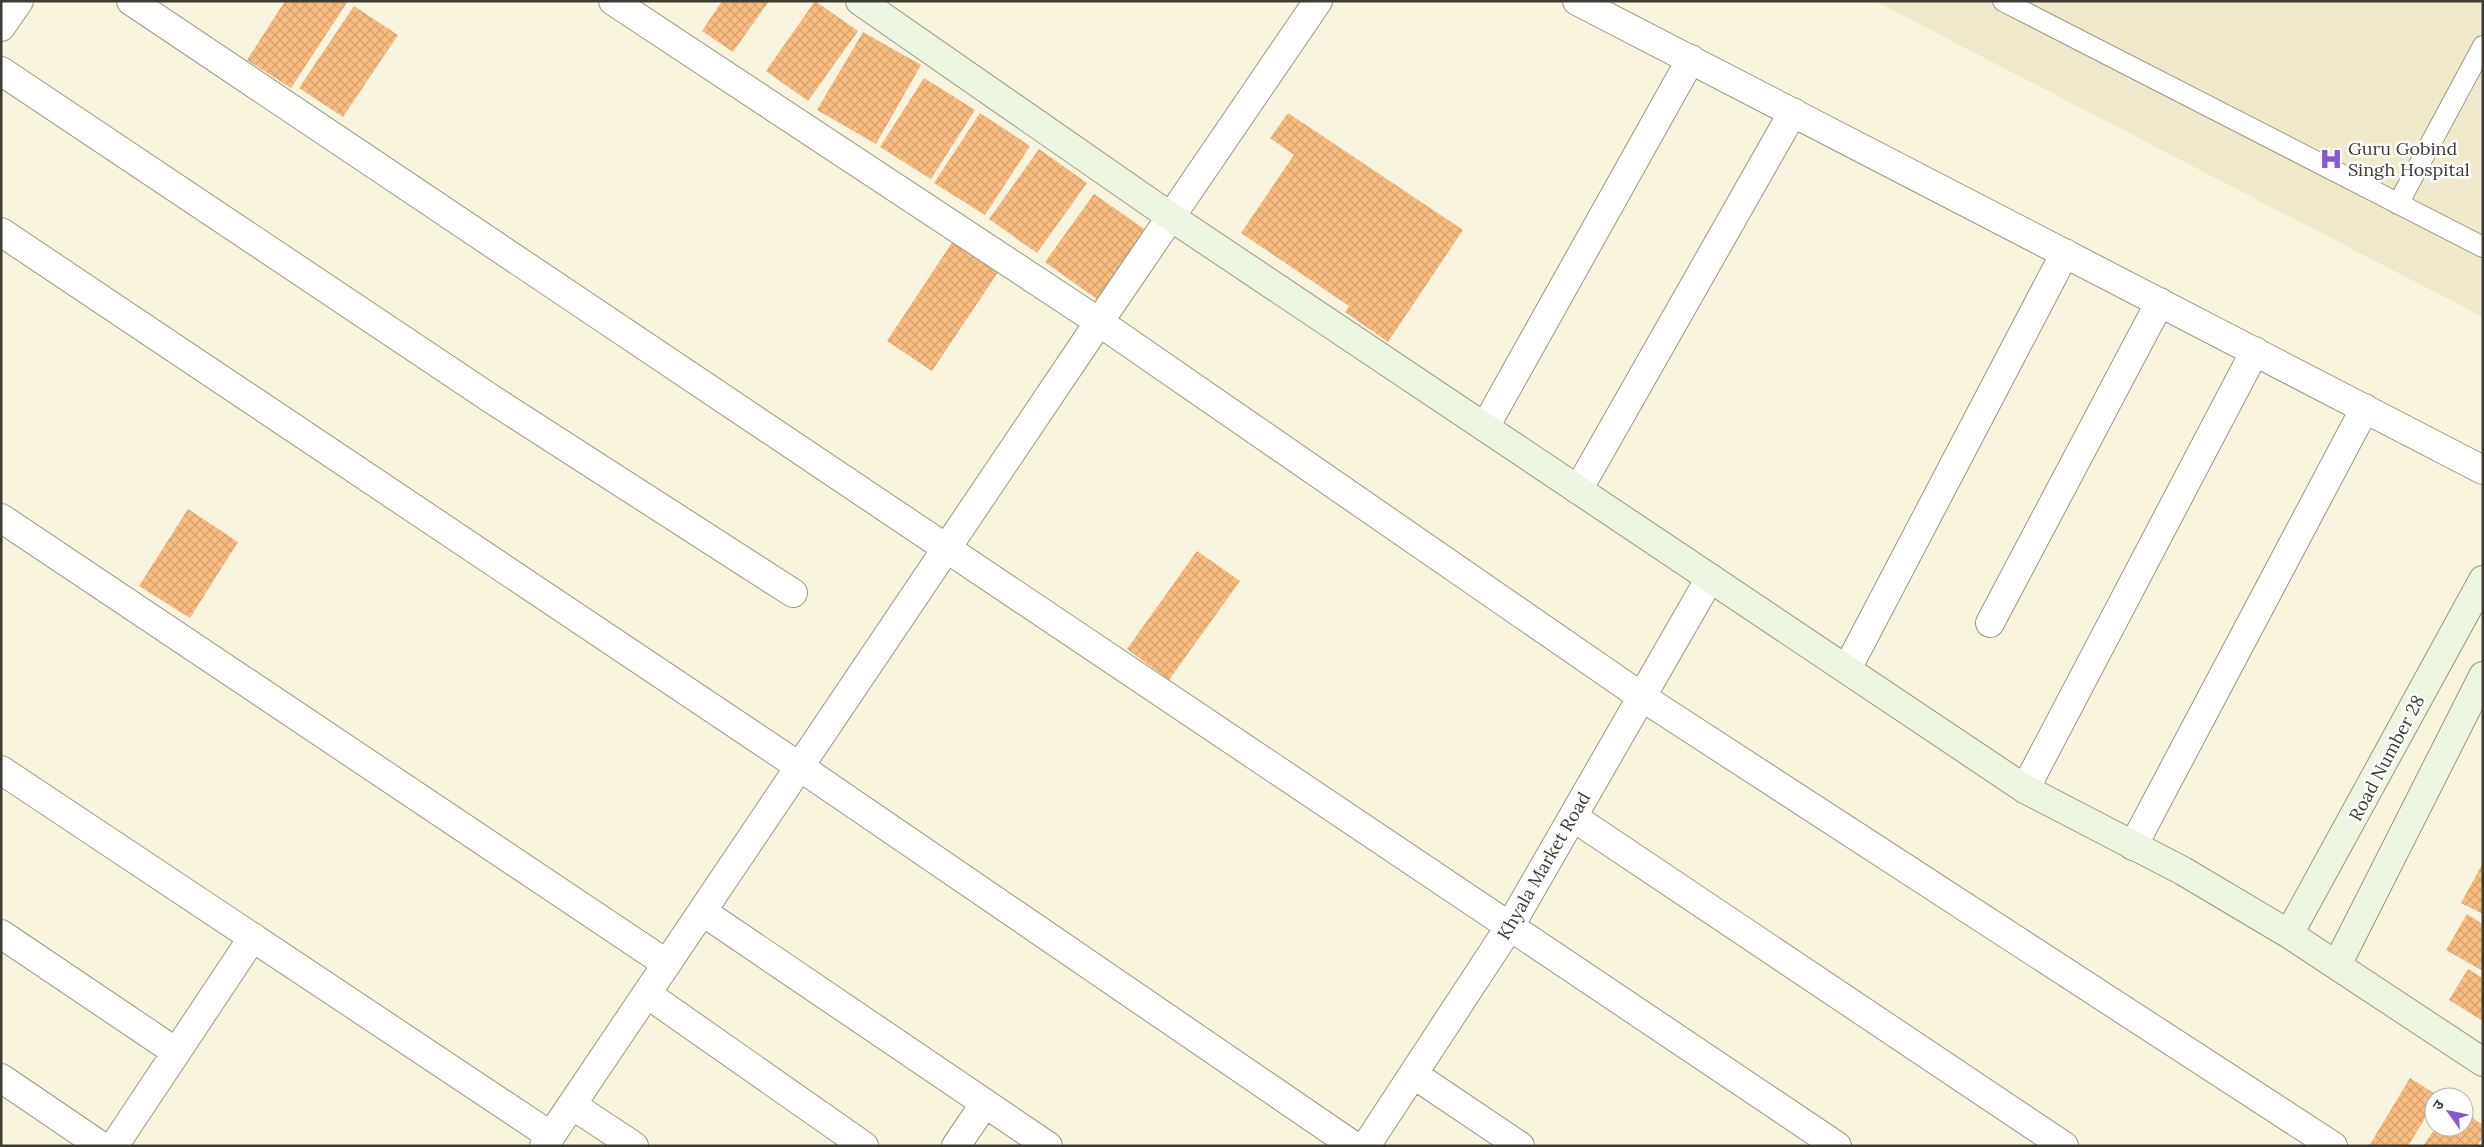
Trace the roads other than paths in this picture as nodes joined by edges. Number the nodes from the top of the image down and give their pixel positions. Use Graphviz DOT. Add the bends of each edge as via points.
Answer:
graph roads {
  1 [pos="19,1"];
  2 [pos="131,1"];
  3 [pos="613,1"];
  4 [pos="860,1"];
  5 [pos="1318,1"];
  6 [pos="1577,1"];
  7 [pos="2003,1"];
  8 [pos="1,27"];
  9 [pos="2483,46"];
  10 [pos="1691,59"];
  11 [pos="1,71"];
  12 [pos="1793,112"];
  13 [pos="2398,204"];
  14 [pos="1170,217"];
  15 [pos="1,232"];
  16 [pos="2483,247"];
  17 [pos="2065,253"];
  18 [pos="2160,302"];
  19 [pos="1099,322"];
  20 [pos="2255,351"];
  21 [pos="2365,408"];
  22 [pos="1485,427"];
  23 [pos="2483,470"];
  24 [pos="1578,490"];
  25 [pos="1,518"];
  26 [pos="948,548"];
  27 [pos="1710,578"];
  28 [pos="2483,580"];
  29 [pos="793,593"];
  30 [pos="1990,623"];
  31 [pos="1847,669"];
  32 [pos="2483,676"];
  33 [pos="1642,697"];
  34 [pos="800,767"];
  35 [pos="1,770"];
  36 [pos="2025,789"];
  37 [pos="1574,817"];
  38 [pos="2133,846"];
  39 [pos="702,912"];
  40 [pos="1510,926"];
  41 [pos="1,934"];
  42 [pos="2289,934"];
  43 [pos="253,937"];
  44 [pos="667,964"];
  45 [pos="2337,965"];
  46 [pos="647,994"];
  47 [pos="176,1052"];
  48 [pos="2483,1062"];
  49 [pos="1413,1074"];
  50 [pos="1,1078"];
  51 [pos="985,1103"];
  52 [pos="572,1105"];
  53 [pos="548,1141"];
  54 [pos="101,1146"];
  55 [pos="114,1146"];
  56 [pos="634,1146"];
  57 [pos="864,1146"];
  58 [pos="956,1146"];
  59 [pos="1048,1146"];
  60 [pos="1354,1146"];
  61 [pos="1366,1146"];
  62 [pos="1520,1146"];
  63 [pos="1837,1146"];
  64 [pos="2064,1146"];
  65 [pos="2333,1146"];
  1 -- 8 [label="street"];
  2 -- 26 [label="street"];
  3 -- 19 [label="street"];
  4 -- 14 [label="street"];
  5 -- 14 [label="street"];
  6 -- 10 [label="street"];
  7 -- 13 [label="lane"];
  9 -- 13 [label="lane"];
  10 -- 12 [label="street"];
  10 -- 22 [label="street"];
  11 -- 29 [label="street" via="493,400"];
  12 -- 17 [label="street"];
  12 -- 24 [label="street"];
  13 -- 16 [label="lane"];
  14 -- 19 [label="street"];
  14 -- 22 [label="street"];
  15 -- 34 [label="street"];
  17 -- 18 [label="street"];
  17 -- 31 [label="street"];
  18 -- 20 [label="street"];
  18 -- 30 [label="street"];
  19 -- 26 [label="street"];
  19 -- 33 [label="street"];
  20 -- 21 [label="street"];
  20 -- 36 [label="street"];
  21 -- 23 [label="street"];
  21 -- 38 [label="street"];
  22 -- 24 [label="street"];
  24 -- 27 [label="street"];
  25 -- 44 [label="street"];
  26 -- 34 [label="street"];
  26 -- 40 [label="street"];
  27 -- 31 [label="street"];
  27 -- 33 [label="street, Khyala Market Road"];
  28 -- 42 [label="street, Road Number 28"];
  31 -- 36 [label="street"];
  32 -- 45 [label="street"];
  33 -- 37 [label="street, Khyala Market Road"];
  33 -- 65 [label="street"];
  34 -- 39 [label="street"];
  34 -- 60 [label="street"];
  35 -- 43 [label="street"];
  36 -- 38 [label="street"];
  37 -- 40 [label="street, Khyala Market Road"];
  37 -- 64 [label="street"];
  38 -- 42 [label="street" via="2184,871"];
  39 -- 44 [label="street"];
  39 -- 51 [label="street"];
  40 -- 49 [label="street, Khyala Market Road"];
  40 -- 63 [label="street"];
  41 -- 47 [label="street"];
  42 -- 45 [label="street"];
  43 -- 47 [label="street"];
  43 -- 53 [label="street"];
  44 -- 46 [label="street"];
  45 -- 48 [label="street"];
  46 -- 52 [label="street"];
  46 -- 57 [label="street"];
  47 -- 55 [label="street"];
  49 -- 61 [label="street, Khyala Market Road"];
  49 -- 62 [label="street"];
  50 -- 54 [label="street"];
  51 -- 58 [label="street"];
  51 -- 59 [label="street"];
  52 -- 53 [label="street"];
  52 -- 56 [label="street"];
}
